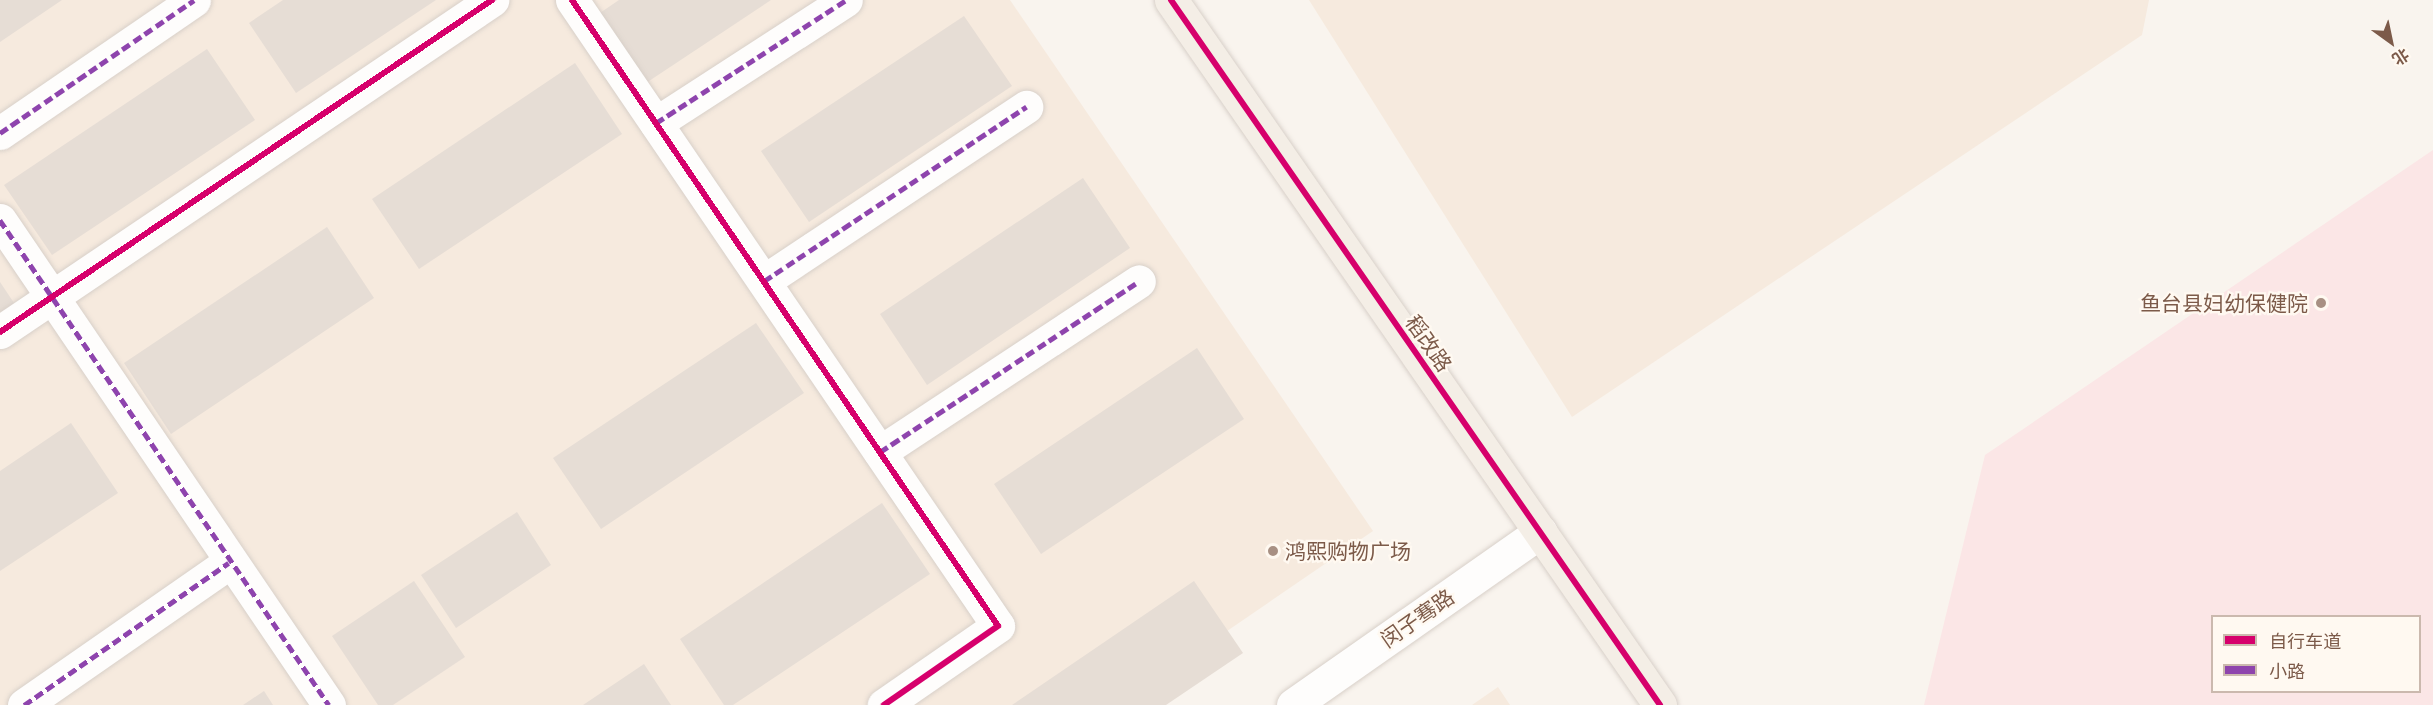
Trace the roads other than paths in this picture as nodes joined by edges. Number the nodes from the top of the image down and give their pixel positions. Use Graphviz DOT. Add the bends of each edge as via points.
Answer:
graph roads {
  1 [pos="194,0"];
  2 [pos="492,0"];
  3 [pos="572,0"];
  4 [pos="846,0"];
  5 [pos="1171,0"];
  6 [pos="1026,107"];
  7 [pos="656,123"];
  8 [pos="0,133"];
  9 [pos="0,220"];
  10 [pos="764,281"];
  11 [pos="1139,281"];
  12 [pos="51,296"];
  13 [pos="0,332"];
  14 [pos="880,452"];
  15 [pos="1540,532"];
  16 [pos="228,563"];
  17 [pos="24,705"];
  18 [pos="329,705"];
  19 [pos="884,705"];
  20 [pos="1293,705"];
  21 [pos="1660,705"];
  1 -- 8 [label="street"];
  2 -- 12 [label="street"];
  3 -- 7 [label="street"];
  4 -- 7 [label="street"];
  5 -- 15 [label="main road, 稻改路"];
  6 -- 10 [label="street"];
  7 -- 10 [label="street"];
  9 -- 12 [label="street"];
  10 -- 14 [label="street"];
  11 -- 14 [label="street"];
  12 -- 13 [label="street"];
  12 -- 16 [label="street"];
  14 -- 19 [label="street" via="998,626"];
  15 -- 20 [label="street, 闵子骞路"];
  15 -- 21 [label="main road, 稻改路"];
  16 -- 17 [label="street"];
  16 -- 18 [label="street"];
}
